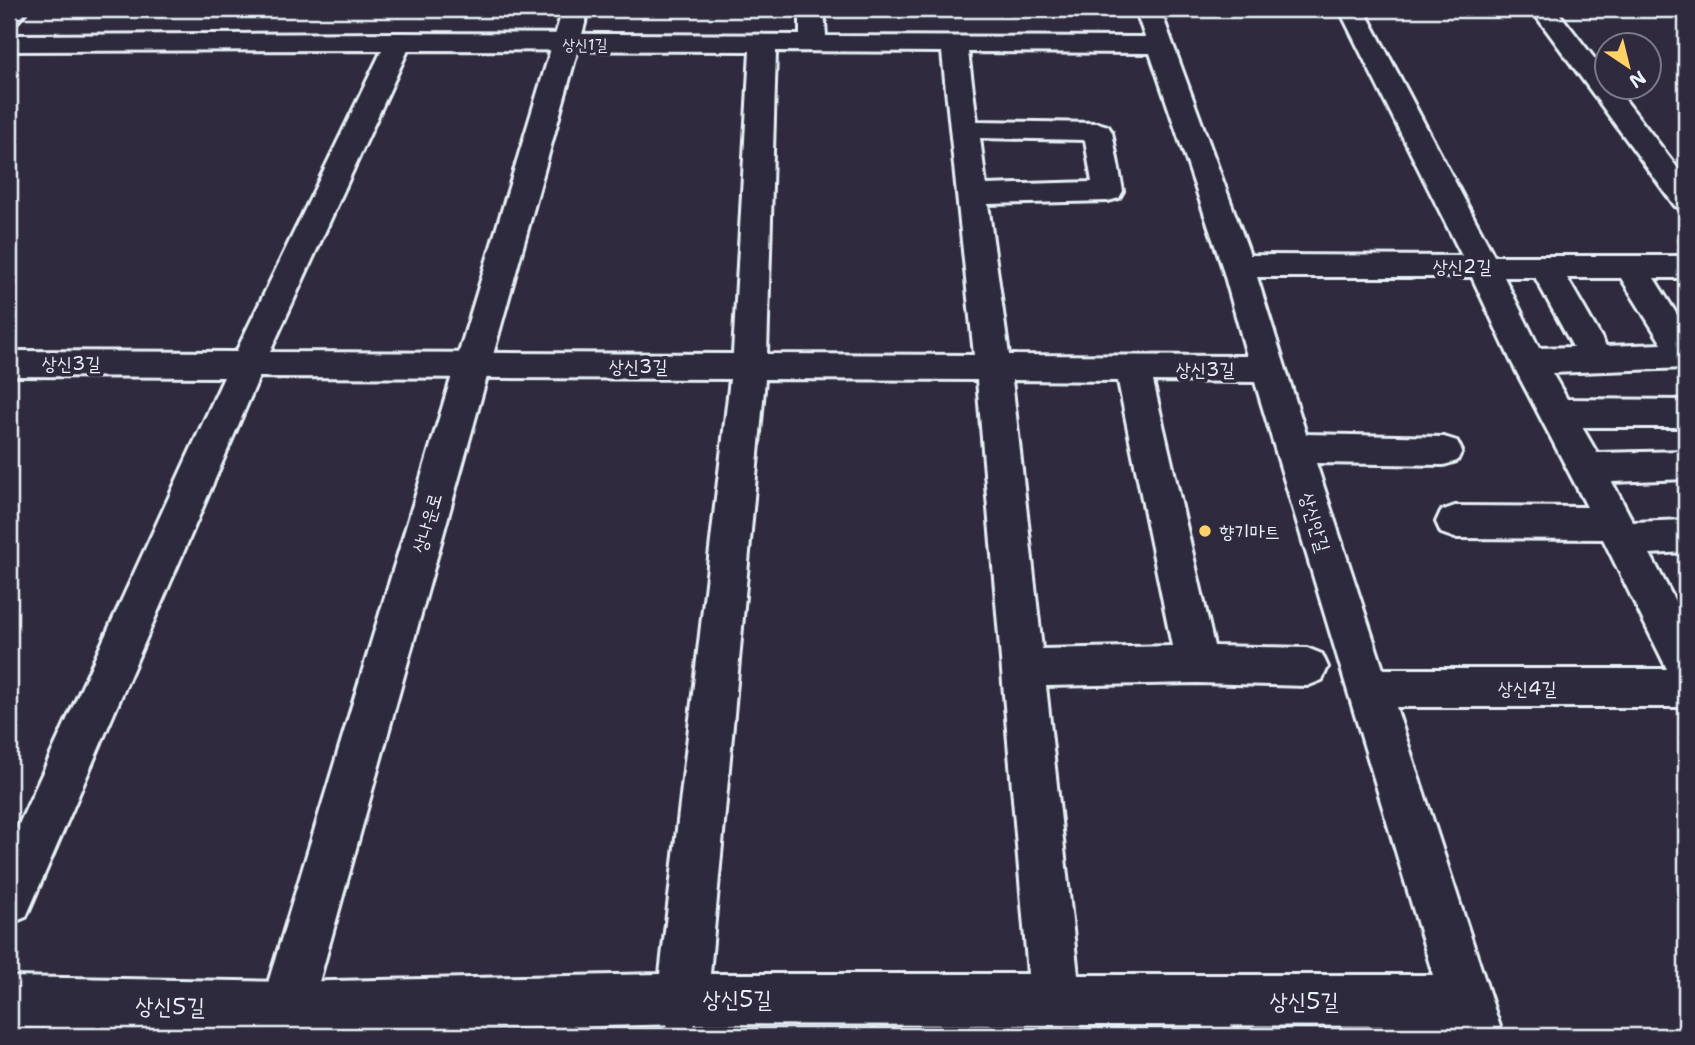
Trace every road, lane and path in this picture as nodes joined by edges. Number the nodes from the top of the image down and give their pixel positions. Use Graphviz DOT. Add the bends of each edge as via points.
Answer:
graph roads {
  1 [pos="15,9"];
  2 [pos="812,9"];
  3 [pos="1148,9"];
  4 [pos="1352,9"];
  5 [pos="1543,9"];
  6 [pos="9,16"];
  7 [pos="571,26"];
  8 [pos="398,41"];
  9 [pos="9,43"];
  10 [pos="954,44"];
  11 [pos="763,45"];
  12 [pos="813,45"];
  13 [pos="1161,45"];
  14 [pos="964,129"];
  15 [pos="972,195"];
  16 [pos="1686,200"];
  17 [pos="1238,266"];
  18 [pos="1483,266"];
  19 [pos="1545,266"];
  20 [pos="1631,267"];
  21 [pos="1686,267"];
  22 [pos="1686,356"];
  23 [pos="1596,359"];
  24 [pos="1528,361"];
  25 [pos="247,364"];
  26 [pos="473,365"];
  27 [pos="11,366"];
  28 [pos="749,367"];
  29 [pos="993,368"];
  30 [pos="1133,368"];
  31 [pos="1268,369"];
  32 [pos="1557,413"];
  33 [pos="1686,413"];
  34 [pos="1293,448"];
  35 [pos="1444,451"];
  36 [pos="1686,465"];
  37 [pos="1586,468"];
  38 [pos="1455,522"];
  39 [pos="1619,531"];
  40 [pos="1686,536"];
  41 [pos="1686,663"];
  42 [pos="1197,664"];
  43 [pos="1307,667"];
  44 [pos="1023,668"];
  45 [pos="1367,688"];
  46 [pos="1686,688"];
  47 [pos="9,900"];
  48 [pos="1056,1001"];
  49 [pos="9,1002"];
  50 [pos="681,1018"];
  51 [pos="1216,1019"];
  52 [pos="1472,1019"];
  53 [pos="282,1022"];
  1 -- 6 [label="street"];
  2 -- 12 [label="street"];
  3 -- 13 [label="street, 상신안길"];
  4 -- 18 [label="street"];
  5 -- 16 [label="street"];
  7 -- 8 [label="street, 상신1길"];
  7 -- 11 [label="street, 상신1길"];
  7 -- 26 [label="street, 상나운로"];
  8 -- 9 [label="street, 상신1길"];
  8 -- 25 [label="street"];
  10 -- 12 [label="street, 상신1길"];
  10 -- 13 [label="street, 상신1길"];
  10 -- 14 [label="street"];
  11 -- 12 [label="street, 상신1길"];
  11 -- 28 [label="street"];
  13 -- 17 [label="street, 상신안길"];
  14 -- 15 [label="street"];
  14 -- 15 [label="street" via="1097,132 1108,191"];
  15 -- 29 [label="street"];
  17 -- 18 [label="street, 상신2길"];
  17 -- 31 [label="street, 상신안길"];
  18 -- 19 [label="street, 상신2길"];
  18 -- 24 [label="street"];
  19 -- 20 [label="street, 상신2길"];
  19 -- 23 [label="street"];
  20 -- 21 [label="street, 상신2길"];
  20 -- 22 [label="street"];
  22 -- 23 [label="street"];
  23 -- 24 [label="street"];
  24 -- 32 [label="street"];
  25 -- 26 [label="street, 상신3길"];
  25 -- 27 [label="street, 상신3길"];
  25 -- 47 [label="street"];
  26 -- 28 [label="street, 상신3길"];
  26 -- 53 [label="street, 상나운로"];
  28 -- 29 [label="street, 상신3길"];
  28 -- 50 [label="street"];
  29 -- 30 [label="street, 상신3길"];
  29 -- 44 [label="street"];
  30 -- 31 [label="street, 상신3길"];
  30 -- 42 [label="street"];
  31 -- 34 [label="street, 상신안길"];
  32 -- 33 [label="street"];
  32 -- 37 [label="street"];
  34 -- 35 [label="street"];
  34 -- 45 [label="street, 상신안길"];
  36 -- 37 [label="street"];
  37 -- 39 [label="street"];
  38 -- 39 [label="street"];
  39 -- 40 [label="street"];
  39 -- 41 [label="street"];
  42 -- 43 [label="street"];
  42 -- 44 [label="street"];
  44 -- 48 [label="street"];
  45 -- 46 [label="street, 상신4길"];
  45 -- 52 [label="street, 상신안길"];
  48 -- 50 [label="street, 상신5길"];
  48 -- 51 [label="street, 상신5길"];
  49 -- 53 [label="street, 상신5길"];
  50 -- 53 [label="street, 상신5길"];
  51 -- 52 [label="street, 상신5길"];
}
